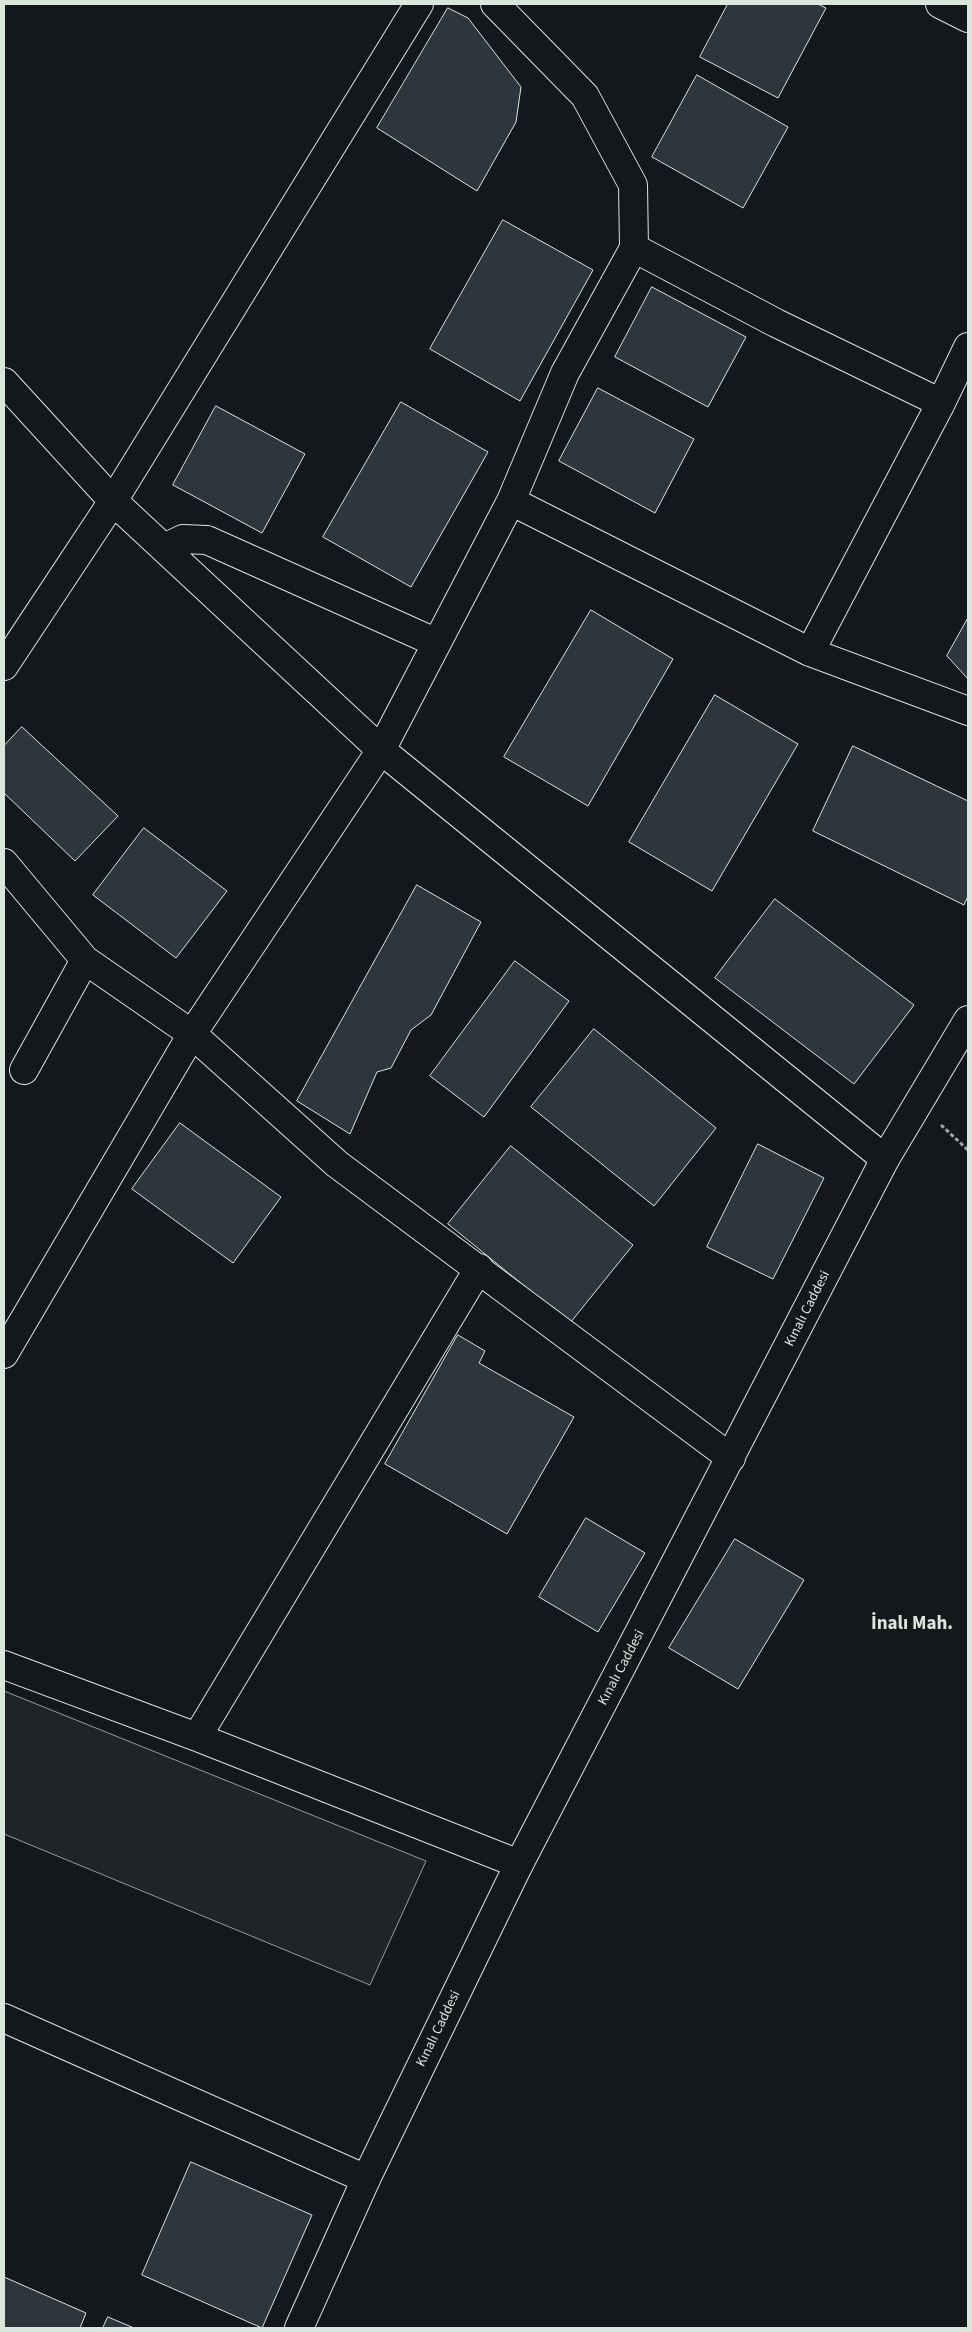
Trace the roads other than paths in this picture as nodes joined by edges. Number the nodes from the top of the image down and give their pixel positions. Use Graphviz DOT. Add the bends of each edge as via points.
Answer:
graph roads {
  1 [pos="418,4"];
  2 [pos="495,4"];
  3 [pos="940,4"];
  4 [pos="968,18"];
  5 [pos="634,248"];
  6 [pos="968,347"];
  7 [pos="4,382"];
  8 [pos="941,404"];
  9 [pos="114,501"];
  10 [pos="511,501"];
  11 [pos="164,548"];
  12 [pos="437,643"];
  13 [pos="810,652"];
  14 [pos="4,666"];
  15 [pos="968,711"];
  16 [pos="381,750"];
  17 [pos="4,863"];
  18 [pos="85,960"];
  19 [pos="968,1020"];
  20 [pos="192,1034"];
  21 [pos="24,1070"];
  22 [pos="886,1159"];
  23 [pos="479,1268"];
  24 [pos="6,1346"];
  25 [pos="731,1458"];
  26 [pos="4,1665"];
  27 [pos="197,1737"];
  28 [pos="519,1864"];
  29 [pos="4,2018"];
  30 [pos="366,2179"];
  31 [pos="299,2328"];
  1 -- 9 [label="street"];
  2 -- 5 [label="street" via="585,96 632,185"];
  3 -- 4 [label="street"];
  5 -- 8 [label="street" via="776,323"];
  5 -- 10 [label="street" via="565,372"];
  6 -- 8 [label="street"];
  7 -- 9 [label="street"];
  8 -- 13 [label="street"];
  9 -- 11 [label="street"];
  9 -- 14 [label="street"];
  10 -- 12 [label="street"];
  10 -- 13 [label="street"];
  11 -- 12 [label="street" via="183,539 207,540"];
  11 -- 16 [label="street"];
  12 -- 16 [label="street"];
  13 -- 15 [label="street"];
  16 -- 20 [label="street"];
  16 -- 22 [label="street"];
  17 -- 18 [label="street"];
  18 -- 20 [label="street"];
  18 -- 21 [label="street"];
  19 -- 22 [label="street, Kınalı Caddesi"];
  20 -- 23 [label="street" via="337,1164"];
  20 -- 24 [label="street"];
  22 -- 25 [label="street, Kınalı Caddesi"];
  23 -- 25 [label="street"];
  23 -- 27 [label="street"];
  25 -- 28 [label="street, Kınalı Caddesi"];
  26 -- 27 [label="street"];
  27 -- 28 [label="street"];
  28 -- 30 [label="street, Kınalı Caddesi"];
  29 -- 30 [label="street"];
  30 -- 31 [label="street, Kınalı Caddesi"];
}
